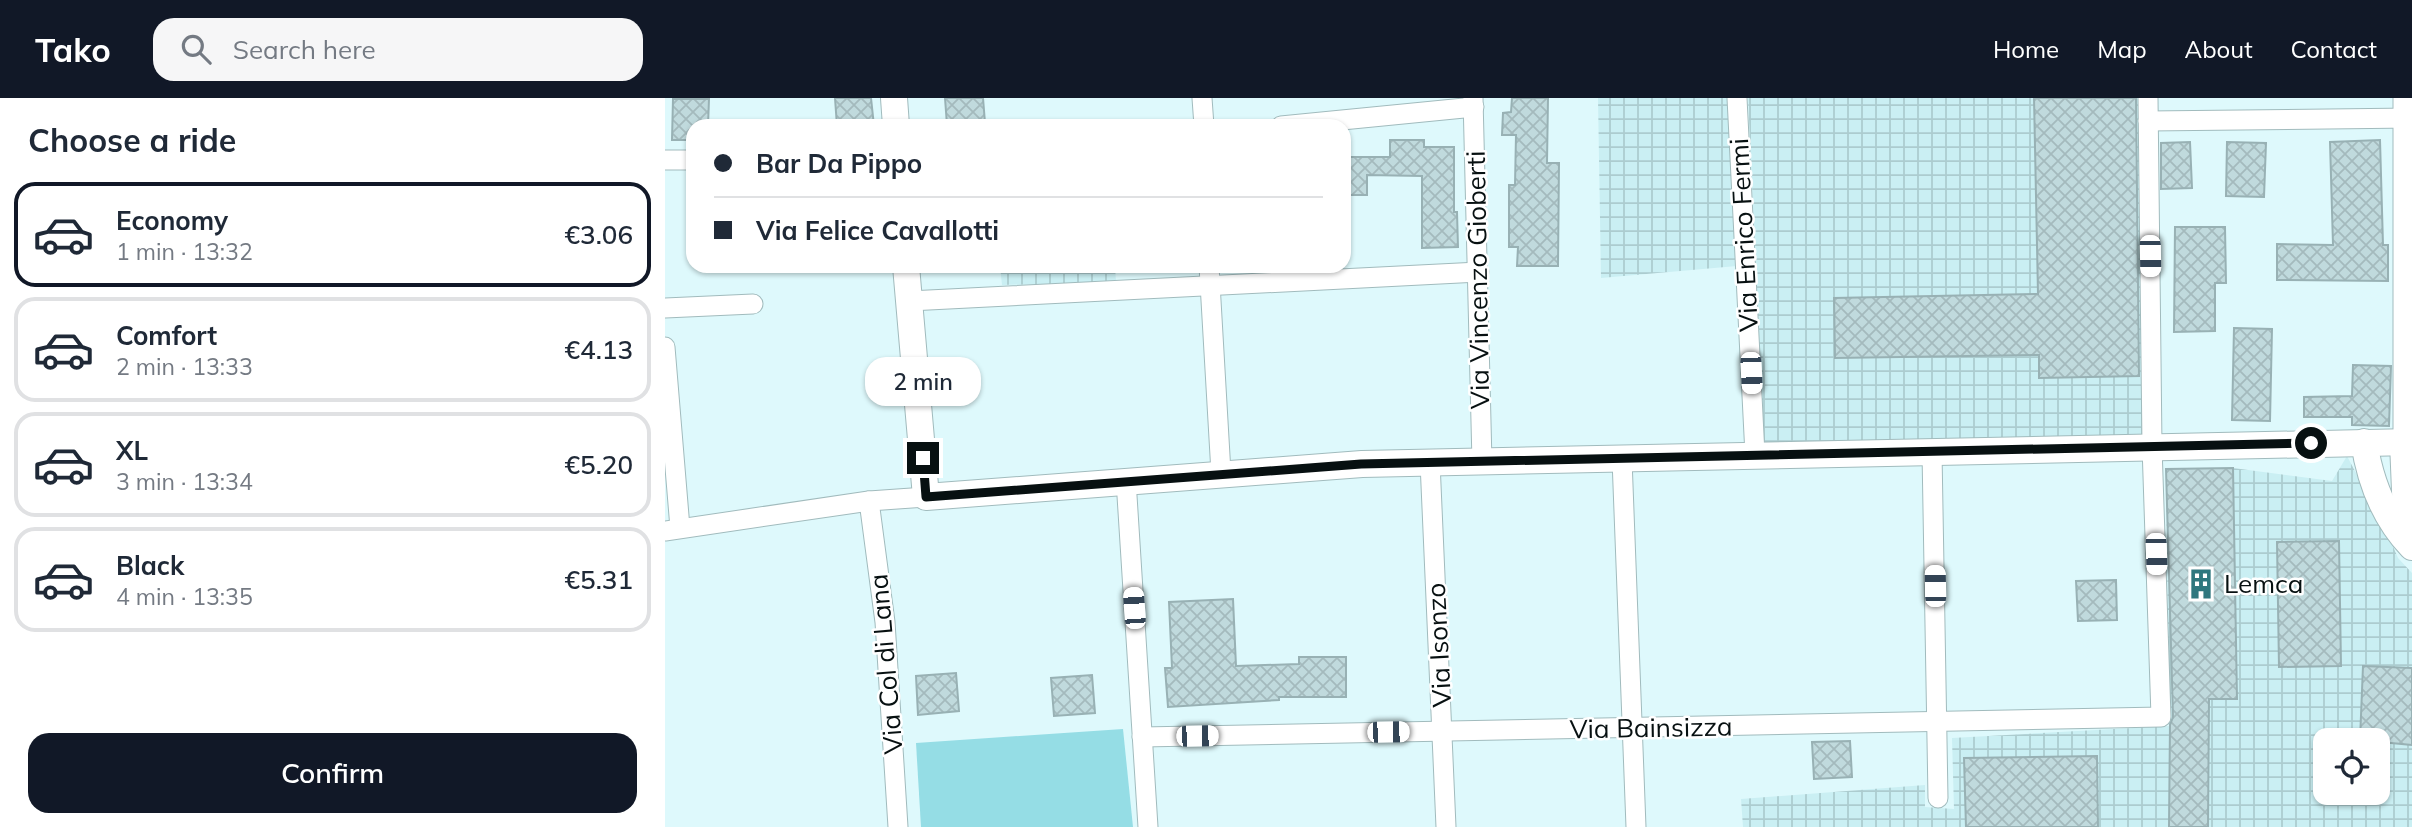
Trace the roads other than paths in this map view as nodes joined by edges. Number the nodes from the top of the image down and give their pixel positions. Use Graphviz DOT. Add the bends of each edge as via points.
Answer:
graph roads {
  1 [pos="894,98"];
  2 [pos="1202,98"];
  3 [pos="1737,98"];
  4 [pos="2148,98"];
  5 [pos="2403,98"];
  6 [pos="1473,102"];
  7 [pos="2407,118"];
  8 [pos="896,119"];
  9 [pos="1204,119"];
  10 [pos="1337,119"];
  11 [pos="2148,121"];
  12 [pos="665,160"];
  13 [pos="686,160"];
  14 [pos="1479,272"];
  15 [pos="907,273"];
  16 [pos="1209,273"];
  17 [pos="1209,286"];
  18 [pos="909,300"];
  19 [pos="753,304"];
  20 [pos="665,308"];
  21 [pos="665,347"];
  22 [pos="2364,442"];
  23 [pos="2407,442"];
  24 [pos="2153,446"];
  25 [pos="1932,452"];
  26 [pos="1755,455"];
  27 [pos="1622,459"];
  28 [pos="1482,462"];
  29 [pos="1430,463"];
  30 [pos="1221,474"];
  31 [pos="1126,480"];
  32 [pos="926,497"];
  33 [pos="870,501"];
  34 [pos="672,529"];
  35 [pos="2412,536"];
  36 [pos="2412,547"];
  37 [pos="1938,721"];
  38 [pos="1632,729"];
  39 [pos="1443,731"];
  40 [pos="1142,737"];
  41 [pos="1938,798"];
  42 [pos="898,827"];
  43 [pos="1148,827"];
  44 [pos="1446,827"];
  45 [pos="1636,827"];
  1 -- 8 [label="street"];
  2 -- 9 [label="street"];
  3 -- 26 [label="street, Via Enrico Fermi"];
  4 -- 11 [label="street"];
  5 -- 7 [label="street"];
  6 -- 10 [label="street"];
  6 -- 14 [label="street, Via Vincenzo Gioberti"];
  7 -- 11 [label="street"];
  7 -- 23 [label="street"];
  11 -- 24 [label="street"];
  12 -- 13 [label="street"];
  14 -- 17 [label="street"];
  14 -- 28 [label="street, Via Vincenzo Gioberti"];
  15 -- 18 [label="street"];
  16 -- 17 [label="street"];
  17 -- 18 [label="street"];
  17 -- 30 [label="street"];
  18 -- 32 [label="street"];
  19 -- 20 [label="street"];
  21 -- 34 [label="street"];
  22 -- 23 [label="street"];
  22 -- 24 [label="street"];
  22 -- 36 [label="street" via="2369,473 2380,498 2399,534"];
  23 -- 35 [label="street" via="2406,515"];
  24 -- 25 [label="street"];
  24 -- 37 [label="street, Via Bainsizza" via="2161,718"];
  25 -- 26 [label="street"];
  25 -- 37 [label="street"];
  26 -- 27 [label="street"];
  27 -- 28 [label="street"];
  27 -- 38 [label="street"];
  28 -- 29 [label="street"];
  29 -- 30 [label="street"];
  29 -- 39 [label="street, Via Isonzo"];
  30 -- 31 [label="street"];
  31 -- 32 [label="street"];
  31 -- 40 [label="street"];
  32 -- 33 [label="street"];
  33 -- 34 [label="street"];
  33 -- 42 [label="street, Via Col di Lana" via="885,622"];
  37 -- 38 [label="street, Via Bainsizza"];
  37 -- 41 [label="street"];
  38 -- 39 [label="street, Via Bainsizza"];
  38 -- 45 [label="street"];
  39 -- 40 [label="street, Via Bainsizza"];
  39 -- 44 [label="street, Via Isonzo"];
  40 -- 43 [label="street"];
}
